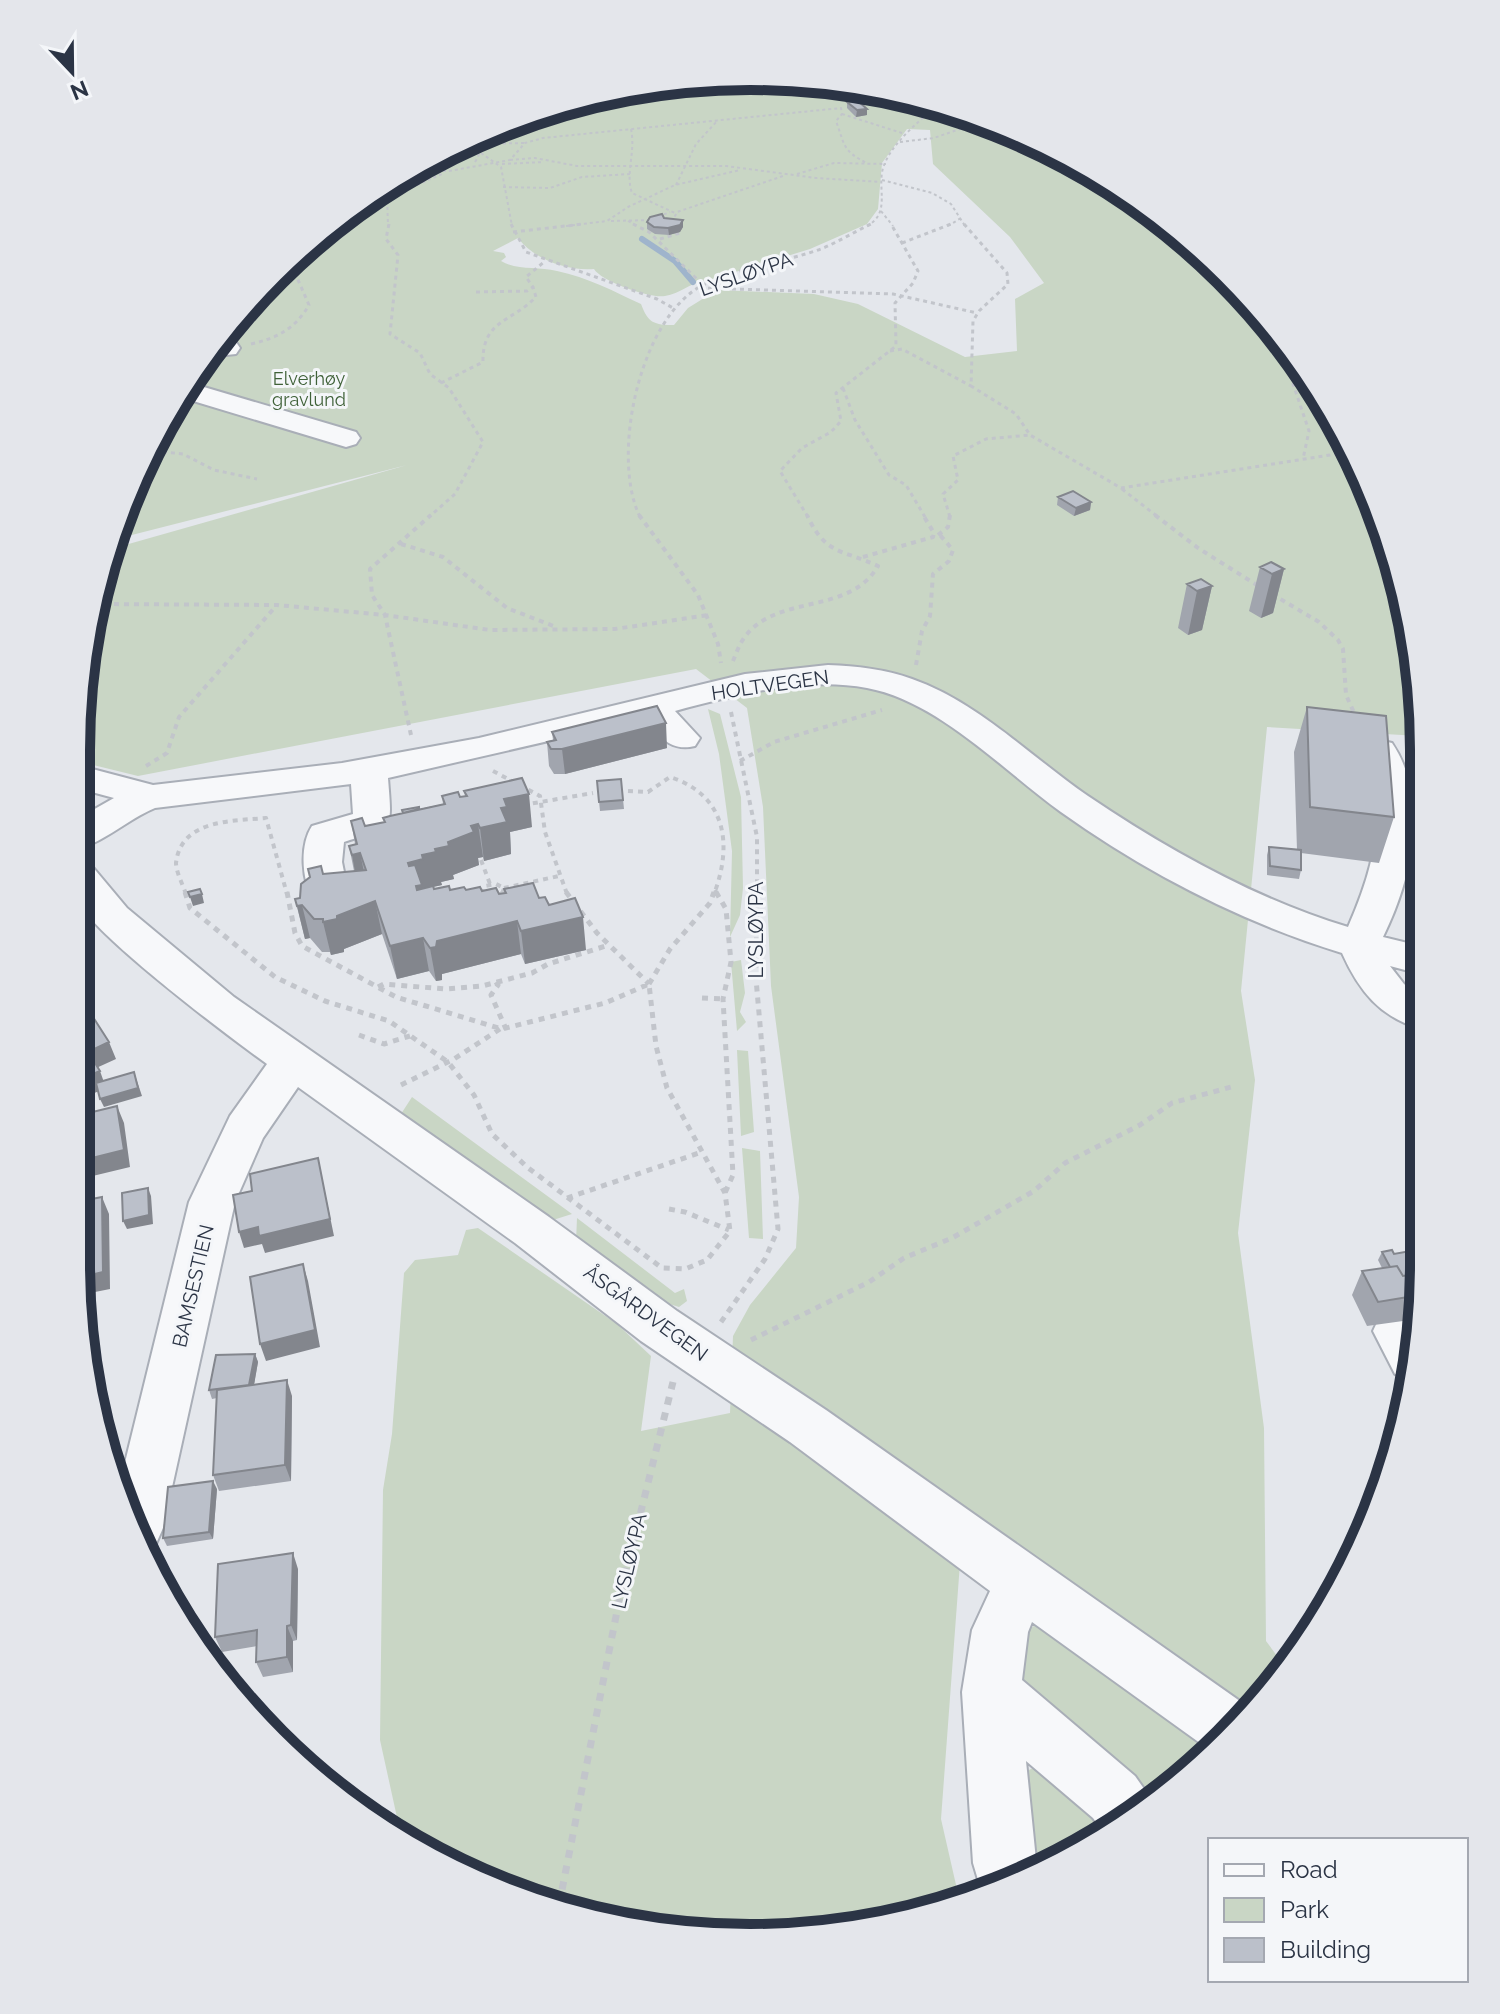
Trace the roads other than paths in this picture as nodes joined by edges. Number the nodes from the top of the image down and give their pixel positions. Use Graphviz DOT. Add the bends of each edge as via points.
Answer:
graph roads {
  1 [pos="195,392"];
  2 [pos="346,438"];
  3 [pos="651,706"];
  4 [pos="682,738"];
  5 [pos="1379,751"];
  6 [pos="369,770"];
  7 [pos="90,780"];
  8 [pos="134,792"];
  9 [pos="90,829"];
  10 [pos="90,890"];
  11 [pos="328,892"];
  12 [pos="1359,944"];
  13 [pos="1410,957"];
  14 [pos="1406,1005"];
  15 [pos="1410,1032"];
  16 [pos="294,1062"];
  17 [pos="139,1515"];
  18 [pos="1023,1582"];
  19 [pos="991,1692"];
  20 [pos="1223,1724"];
  21 [pos="1123,1809"];
  22 [pos="1007,1872"];
  1 -- 2 [label="street"];
  3 -- 4 [label="street"];
  3 -- 6 [label="street, HOLTVEGEN"];
  3 -- 12 [label="street, HOLTVEGEN" via="725,682 830,675 896,684 951,714 1126,839 1183,872 1310,929"];
  5 -- 12 [label="street" via="1394,804 1392,850 1373,917"];
  6 -- 8 [label="street, HOLTVEGEN"];
  6 -- 11 [label="street" via="372,821 325,835"];
  7 -- 8 [label="street, HOLTVEGEN"];
  8 -- 9 [label="street, HOLTVEGEN" via="121,809"];
  10 -- 16 [label="street, ÅSGÅRDVEGEN" via="151,952"];
  12 -- 13 [label="street, HOLTVEGEN"];
  12 -- 14 [label="street" via="1373,976"];
  14 -- 15 [label="street" via="1402,1021"];
  16 -- 17 [label="street, BAMSESTIEN" via="235,1147 212,1202"];
  16 -- 18 [label="street, ÅSGÅRDVEGEN" via="703,1342 808,1426"];
  18 -- 19 [label="street" via="1000,1630"];
  18 -- 20 [label="street, ÅSGÅRDVEGEN"];
  19 -- 21 [label="street"];
  19 -- 22 [label="street"];
}
